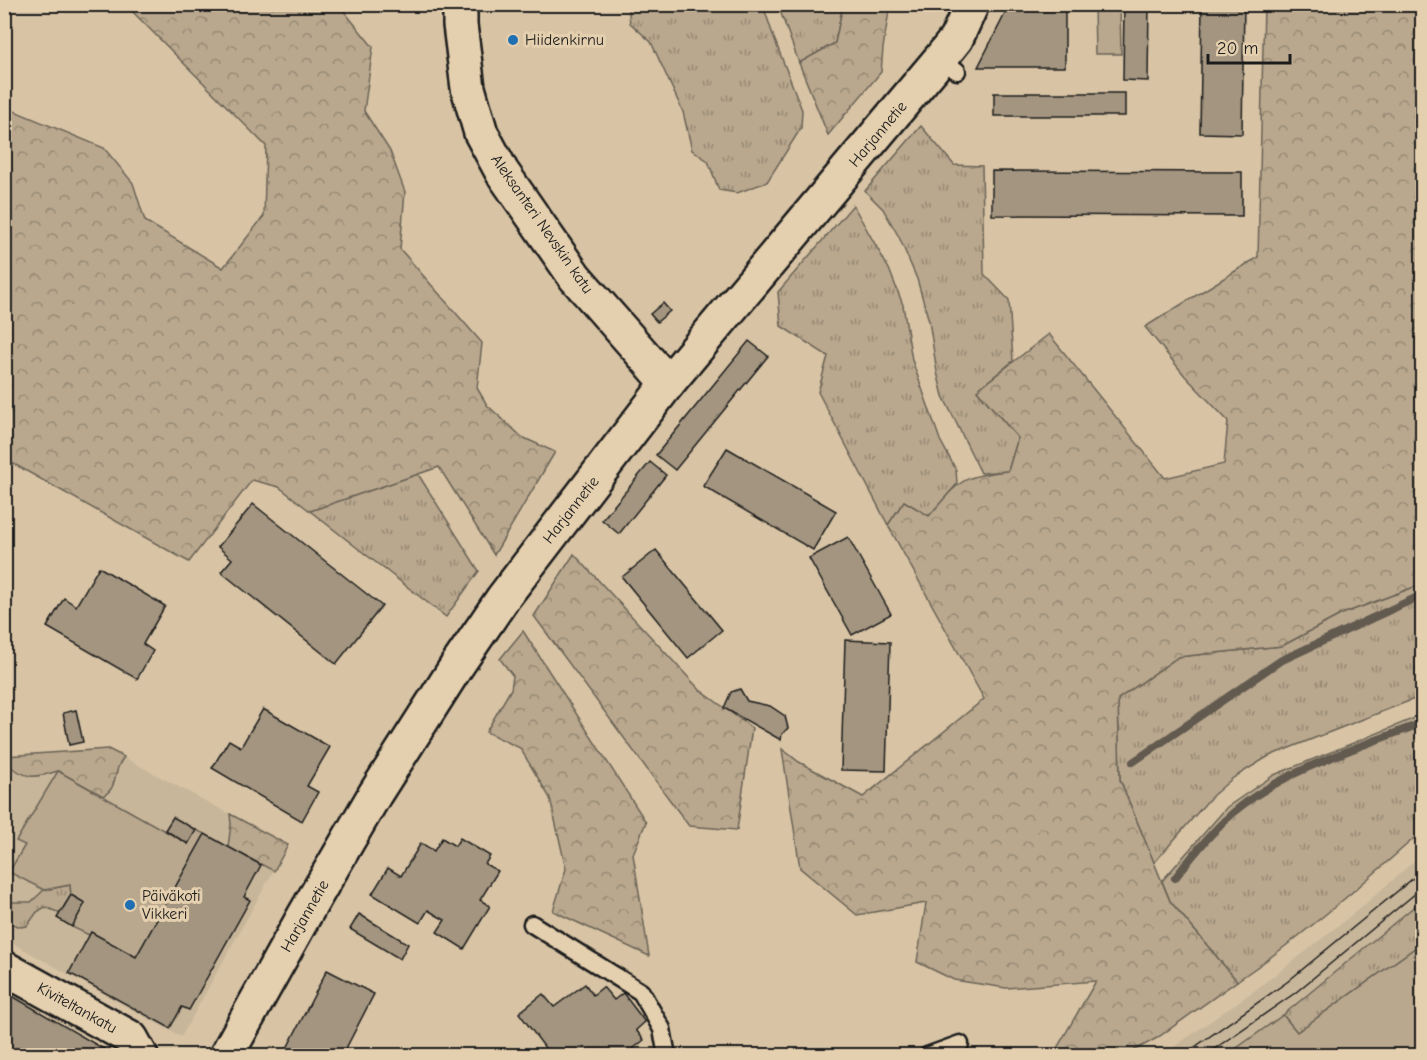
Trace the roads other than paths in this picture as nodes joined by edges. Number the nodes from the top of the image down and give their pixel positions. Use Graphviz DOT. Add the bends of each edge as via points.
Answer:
graph roads {
  1 [pos="460,4"];
  2 [pos="972,4"];
  3 [pos="668,383"];
  4 [pos="532,924"];
  5 [pos="4,968"];
  6 [pos="960,1044"];
  7 [pos="141,1056"];
  8 [pos="226,1056"];
  9 [pos="667,1056"];
  10 [pos="927,1056"];
  1 -- 3 [label="street, Aleksanteri Nevskin katu" via="468,88 481,133 575,277"];
  2 -- 3 [label="street, Harjannetie" via="941,69"];
  3 -- 8 [label="street, Harjannetie" via="503,598 456,667 375,794"];
  4 -- 9 [label="lane" via="641,992 662,1029"];
  5 -- 7 [label="street, Kiviteltankatu" via="131,1038"];
  6 -- 10 [label="lane"];
}
